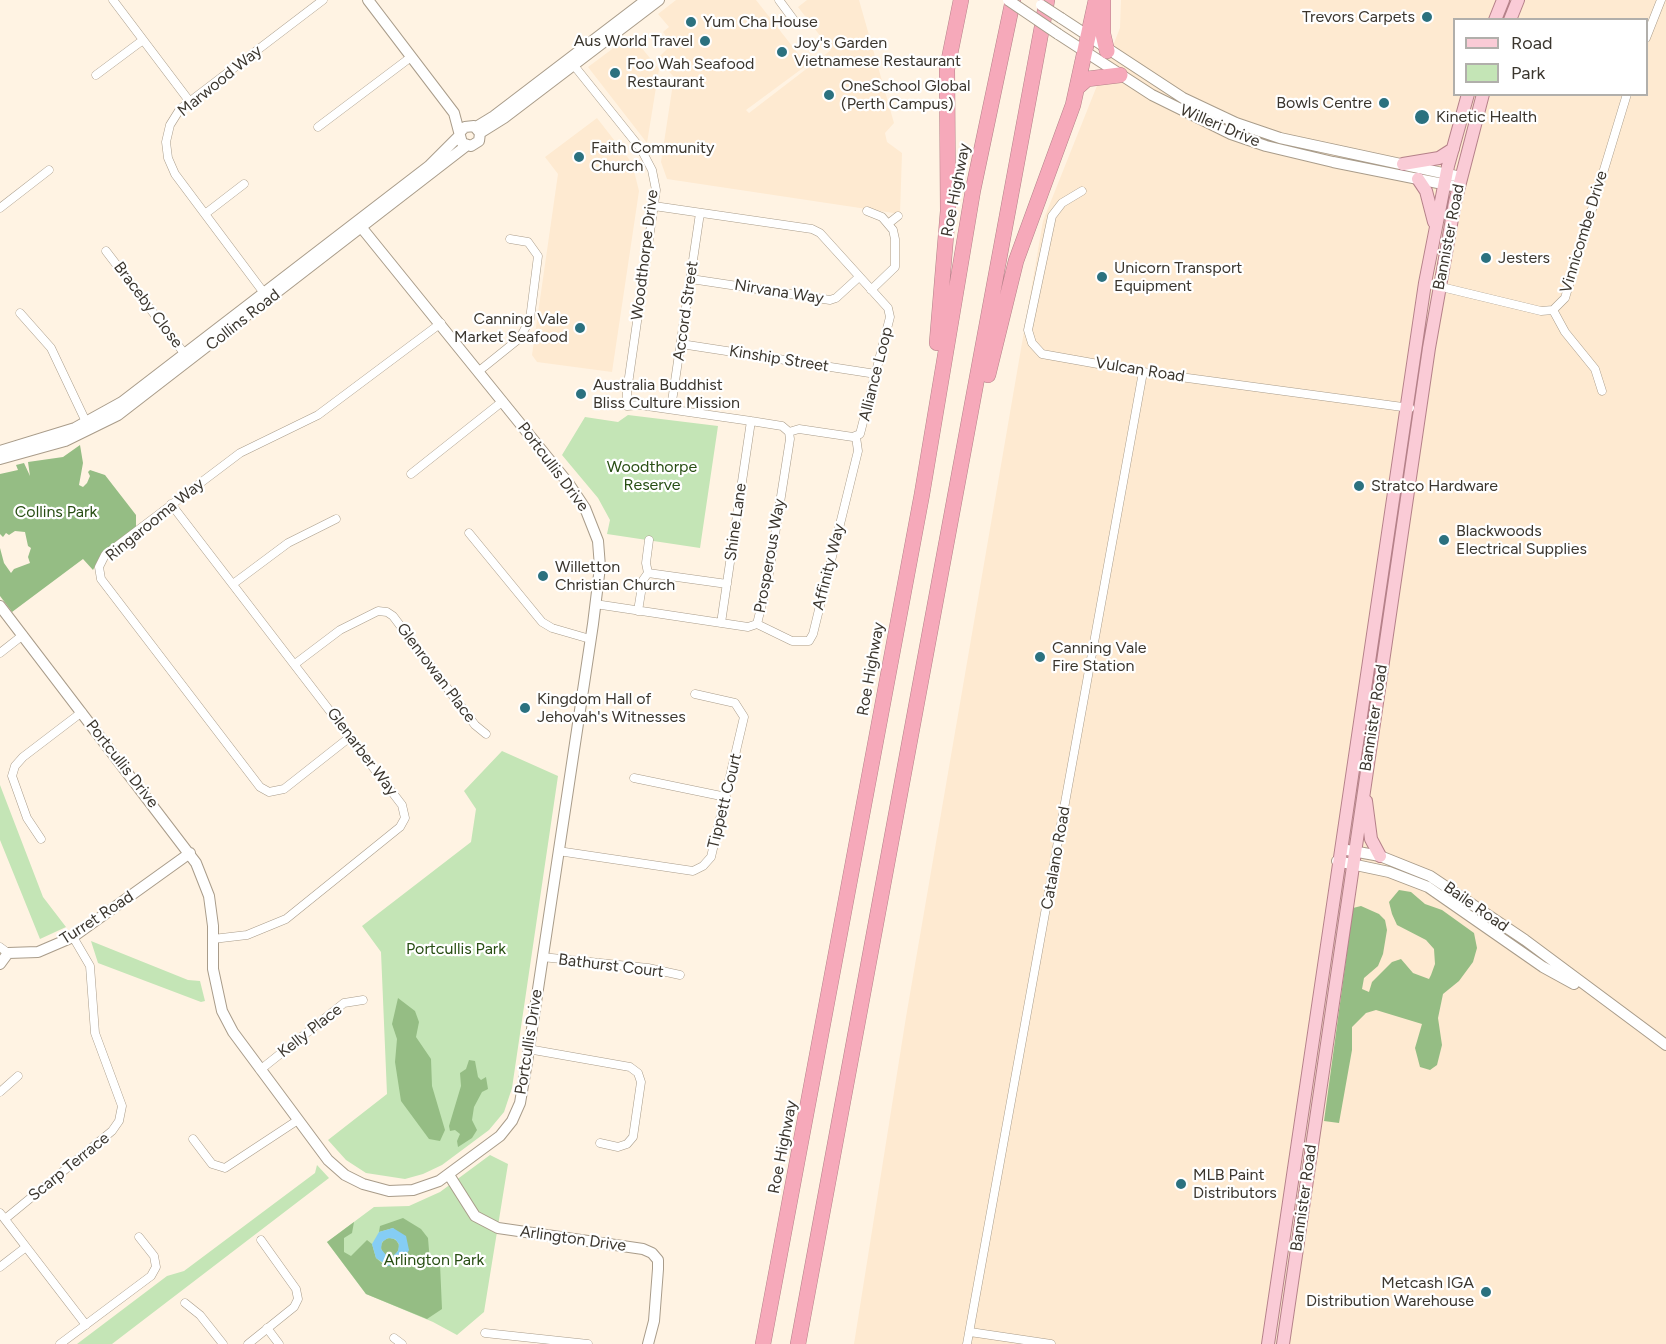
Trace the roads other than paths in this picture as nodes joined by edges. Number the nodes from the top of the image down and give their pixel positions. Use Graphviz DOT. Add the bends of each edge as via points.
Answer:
graph roads {
  1 [pos="113,0"];
  2 [pos="323,0"];
  3 [pos="368,0"];
  4 [pos="646,0"];
  5 [pos="659,0"];
  6 [pos="779,0"];
  7 [pos="955,0"];
  8 [pos="961,0"];
  9 [pos="1008,0"];
  10 [pos="1014,0"];
  11 [pos="1034,0"];
  12 [pos="1047,0"];
  13 [pos="1096,0"];
  14 [pos="1103,0"];
  15 [pos="1503,0"];
  16 [pos="1518,0"];
  17 [pos="1661,0"];
  18 [pos="1497,18"];
  19 [pos="1511,18"];
  20 [pos="956,21"];
  21 [pos="796,23"];
  22 [pos="1648,35"];
  23 [pos="143,40"];
  24 [pos="1087,45"];
  25 [pos="1107,51"];
  26 [pos="411,57"];
  27 [pos="572,62"];
  28 [pos="96,75"];
  29 [pos="1120,75"];
  30 [pos="1078,87"];
  31 [pos="1467,96"];
  32 [pos="1482,96"];
  33 [pos="1626,96"];
  34 [pos="190,102"];
  35 [pos="454,113"];
  36 [pos="318,127"];
  37 [pos="475,129"];
  38 [pos="460,134"];
  39 [pos="466,146"];
  40 [pos="1453,149"];
  41 [pos="1403,164"];
  42 [pos="49,171"];
  43 [pos="1418,179"];
  44 [pos="1445,179"];
  45 [pos="1460,182"];
  46 [pos="244,184"];
  47 [pos="1082,192"];
  48 [pos="654,206"];
  49 [pos="0,208"];
  50 [pos="867,211"];
  51 [pos="700,213"];
  52 [pos="205,214"];
  53 [pos="898,216"];
  54 [pos="362,222"];
  55 [pos="888,224"];
  56 [pos="1435,226"];
  57 [pos="510,239"];
  58 [pos="106,250"];
  59 [pos="859,277"];
  60 [pos="691,279"];
  61 [pos="1425,283"];
  62 [pos="1439,286"];
  63 [pos="871,290"];
  64 [pos="267,296"];
  65 [pos="1553,310"];
  66 [pos="20,313"];
  67 [pos="441,323"];
  68 [pos="681,344"];
  69 [pos="188,357"];
  70 [pos="479,370"];
  71 [pos="1143,372"];
  72 [pos="876,374"];
  73 [pos="1602,392"];
  74 [pos="503,401"];
  75 [pos="627,406"];
  76 [pos="1405,407"];
  77 [pos="671,408"];
  78 [pos="1420,409"];
  79 [pos="751,421"];
  80 [pos="88,426"];
  81 [pos="789,432"];
  82 [pos="856,437"];
  83 [pos="0,451"];
  84 [pos="0,459"];
  85 [pos="411,474"];
  86 [pos="922,494"];
  87 [pos="171,504"];
  88 [pos="336,519"];
  89 [pos="469,533"];
  90 [pos="649,540"];
  91 [pos="946,553"];
  92 [pos="648,573"];
  93 [pos="233,584"];
  94 [pos="727,584"];
  95 [pos="595,604"];
  96 [pos="0,606"];
  97 [pos="638,611"];
  98 [pos="722,623"];
  99 [pos="757,624"];
  100 [pos="23,635"];
  101 [pos="590,639"];
  102 [pos="0,653"];
  103 [pos="295,664"];
  104 [pos="695,694"];
  105 [pos="82,712"];
  106 [pos="486,734"];
  107 [pos="350,737"];
  108 [pos="633,778"];
  109 [pos="1364,788"];
  110 [pos="726,797"];
  111 [pos="41,839"];
  112 [pos="558,851"];
  113 [pos="1353,851"];
  114 [pos="190,853"];
  115 [pos="1338,855"];
  116 [pos="1380,856"];
  117 [pos="1352,864"];
  118 [pos="1497,929"];
  119 [pos="72,937"];
  120 [pos="213,939"];
  121 [pos="4,950"];
  122 [pos="542,957"];
  123 [pos="0,964"];
  124 [pos="680,975"];
  125 [pos="363,1000"];
  126 [pos="1666,1045"];
  127 [pos="528,1049"];
  128 [pos="260,1070"];
  129 [pos="18,1076"];
  130 [pos="0,1092"];
  131 [pos="298,1120"];
  132 [pos="193,1139"];
  133 [pos="600,1143"];
  134 [pos="449,1175"];
  135 [pos="2,1216"];
  136 [pos="139,1237"];
  137 [pos="261,1240"];
  138 [pos="26,1247"];
  139 [pos="0,1267"];
  140 [pos="185,1303"];
  141 [pos="654,1321"];
  142 [pos="86,1325"];
  143 [pos="267,1328"];
  144 [pos="970,1332"];
  145 [pos="484,1333"];
  146 [pos="394,1338"];
  147 [pos="60,1344"];
  148 [pos="223,1344"];
  149 [pos="248,1344"];
  150 [pos="279,1344"];
  151 [pos="402,1344"];
  152 [pos="588,1344"];
  153 [pos="648,1344"];
  154 [pos="653,1344"];
  155 [pos="763,1344"];
  156 [pos="798,1344"];
  157 [pos="967,1344"];
  158 [pos="1051,1344"];
  159 [pos="1268,1344"];
  160 [pos="1283,1344"];
  1 -- 23 [label="street"];
  2 -- 34 [label="street, Marwood Way"];
  3 -- 26 [label="street"];
  4 -- 27 [label="street, Collins Road"];
  5 -- 27 [label="street, Collins Road"];
  6 -- 21 [label="street"];
  7 -- 20 [label="highway"];
  8 -- 20 [label="highway"];
  9 -- 24 [label="street, Willeri Drive, bridge" via="1058,34"];
  10 -- 86 [label="highway, Roe Highway" via="973,190"];
  11 -- 24 [label="street, Willeri Drive, bridge" via="1061,18"];
  12 -- 91 [label="highway"];
  13 -- 24 [label="highway"];
  14 -- 25 [label="highway"];
  15 -- 18 [label="main road"];
  16 -- 19 [label="main road"];
  17 -- 22 [label="street"];
  20 -- 86 [label="highway" via="947,69 948,211 937,343 925,423"];
  23 -- 28 [label="street"];
  23 -- 34 [label="street"];
  24 -- 25 [label="street, Willeri Drive"];
  24 -- 29 [label="street, Willeri Drive"];
  24 -- 30 [label="highway"];
  25 -- 41 [label="street, Willeri Drive" via="1183,98 1236,123 1280,138"];
  26 -- 35 [label="street"];
  26 -- 36 [label="street"];
  27 -- 37 [label="street, Collins Road"];
  27 -- 48 [label="street, Woodthorpe Drive" via="652,170"];
  29 -- 30 [label="highway" via="1087,79"];
  29 -- 43 [label="street, Willeri Drive" via="1187,113 1266,146"];
  30 -- 91 [label="highway" via="1016,261"];
  31 -- 40 [label="main road, Bannister Road"];
  32 -- 45 [label="main road, Bannister Road"];
  33 -- 65 [label="street, Vinnicombe Drive" via="1565,298"];
  34 -- 52 [label="street, Marwood Way" via="170,125 168,158"];
  35 -- 37 [label="street"];
  35 -- 38 [label="street"];
  37 -- 38 [label="street, Collins Road"];
  37 -- 39 [label="street, Collins Road" via="477,143"];
  38 -- 39 [label="street"];
  38 -- 54 [label="street, Collins Road" via="441,157"];
  39 -- 54 [label="street, Collins Road"];
  40 -- 41 [label="main road" via="1439,158"];
  40 -- 44 [label="main road, Bannister Road"];
  41 -- 44 [label="street, Willeri Drive"];
  42 -- 49 [label="street"];
  43 -- 44 [label="street, Willeri Drive"];
  43 -- 56 [label="main road" via="1426,190"];
  44 -- 45 [label="street, Willeri Drive"];
  44 -- 56 [label="main road, Bannister Road"];
  45 -- 62 [label="main road, Bannister Road"];
  46 -- 52 [label="street"];
  47 -- 71 [label="street, Vulcan Road" via="1062,203 1052,216 1028,330 1032,343 1042,354"];
  48 -- 51 [label="street, Alliance Loop"];
  48 -- 75 [label="street, Woodthorpe Drive"];
  50 -- 55 [label="street"];
  51 -- 59 [label="street, Alliance Loop" via="812,229"];
  51 -- 60 [label="street, Accord Street"];
  52 -- 64 [label="street, Marwood Way"];
  53 -- 55 [label="street"];
  54 -- 64 [label="street, Collins Road"];
  54 -- 67 [label="street, Portcullis Drive" via="439,315"];
  55 -- 63 [label="street" via="896,239 895,264"];
  56 -- 61 [label="main road, Bannister Road"];
  57 -- 70 [label="street" via="528,242 538,256 530,319 520,338"];
  58 -- 69 [label="street, Braceby Close"];
  59 -- 60 [label="street, Nirvana Way" via="830,300"];
  59 -- 63 [label="street, Alliance Loop"];
  60 -- 68 [label="street, Accord Street"];
  61 -- 62 [label="street, Vinnicombe Drive"];
  61 -- 76 [label="main road, Bannister Road"];
  62 -- 65 [label="street, Vinnicombe Drive" via="1541,311"];
  62 -- 78 [label="main road, Bannister Road"];
  63 -- 72 [label="street, Alliance Loop" via="888,308 890,317"];
  64 -- 69 [label="street, Collins Road"];
  65 -- 73 [label="street" via="1595,369"];
  66 -- 80 [label="street" via="51,348"];
  67 -- 70 [label="street, Portcullis Drive"];
  67 -- 87 [label="street, Ringarooma Way" via="318,415 240,453"];
  68 -- 72 [label="street, Kinship Street"];
  68 -- 77 [label="street, Accord Street"];
  69 -- 80 [label="street, Collins Road"];
  70 -- 74 [label="street, Portcullis Drive"];
  71 -- 76 [label="street, Vulcan Road"];
  71 -- 144 [label="street, Catalano Road"];
  72 -- 82 [label="street, Alliance Loop" via="863,431"];
  74 -- 85 [label="street"];
  74 -- 95 [label="street, Portcullis Drive" via="585,508 598,541 600,567"];
  75 -- 77 [label="street, Alliance Loop"];
  76 -- 78 [label="street, Vulcan Road"];
  76 -- 115 [label="main road, Bannister Road"];
  77 -- 79 [label="street, Alliance Loop"];
  78 -- 109 [label="main road, Bannister Road"];
  79 -- 81 [label="street, Alliance Loop" via="782,426"];
  79 -- 94 [label="street, Shine Lane"];
  80 -- 83 [label="street, Collins Road"];
  80 -- 84 [label="street, Collins Road" via="65,441"];
  81 -- 82 [label="street, Alliance Loop" via="799,429"];
  81 -- 99 [label="street, Prosperous Way" via="768,579"];
  82 -- 99 [label="street, Affinity Way" via="858,451 813,634 809,641 792,641"];
  86 -- 155 [label="highway, Roe Highway"];
  87 -- 93 [label="street, Glenarber Way"];
  87 -- 107 [label="street, Ringarooma Way" via="105,555 99,567 101,579 260,787 269,792 284,789"];
  88 -- 93 [label="street" via="288,543"];
  89 -- 101 [label="street" via="542,622"];
  90 -- 92 [label="street"];
  91 -- 156 [label="highway"];
  92 -- 94 [label="street"];
  92 -- 97 [label="street" via="643,580"];
  93 -- 103 [label="street, Glenarber Way"];
  94 -- 98 [label="street, Shine Lane"];
  95 -- 97 [label="street, Prosperous Way"];
  95 -- 101 [label="street, Portcullis Drive"];
  96 -- 100 [label="street, Portcullis Drive"];
  97 -- 98 [label="street, Prosperous Way"];
  98 -- 99 [label="street, Prosperous Way" via="748,627"];
  100 -- 102 [label="street"];
  100 -- 105 [label="street, Portcullis Drive"];
  101 -- 112 [label="street, Portcullis Drive"];
  103 -- 106 [label="street, Glenrowan Place" via="340,630 378,611 387,612"];
  103 -- 107 [label="street, Glenarber Way"];
  104 -- 110 [label="street, Tippett Court" via="735,703 744,717"];
  105 -- 111 [label="street" via="15,766 12,776 27,818"];
  105 -- 114 [label="street, Portcullis Drive"];
  107 -- 120 [label="street, Glenarber Way" via="402,806 405,818 400,827 286,919 247,935"];
  108 -- 110 [label="street"];
  109 -- 113 [label="main road, Bannister Road"];
  109 -- 116 [label="main road" via="1371,839"];
  110 -- 112 [label="street, Tippett Court" via="711,857 693,871"];
  112 -- 122 [label="street, Portcullis Drive"];
  113 -- 115 [label="street, Baile Road"];
  113 -- 116 [label="street, Baile Road"];
  113 -- 117 [label="main road, Bannister Road"];
  114 -- 119 [label="street, Turret Road"];
  114 -- 120 [label="street, Portcullis Drive" via="209,897"];
  115 -- 117 [label="street, Baile Road"];
  115 -- 159 [label="main road, Bannister Road"];
  116 -- 118 [label="street, Baile Road" via="1430,876"];
  117 -- 118 [label="street, Baile Road" via="1389,872 1428,887"];
  117 -- 160 [label="main road, Bannister Road"];
  118 -- 126 [label="street, Baile Road"];
  119 -- 121 [label="street, Turret Road" via="38,952"];
  119 -- 135 [label="street, Scarp Terrace" via="90,966 95,1033 122,1106 119,1121 112,1131"];
  120 -- 128 [label="street, Portcullis Drive" via="213,969 222,1011"];
  121 -- 123 [label="street, Turret Road"];
  122 -- 124 [label="street, Bathurst Court"];
  122 -- 127 [label="street, Portcullis Drive"];
  125 -- 128 [label="street, Kelly Place" via="344,1004"];
  127 -- 133 [label="street" via="630,1067 638,1073 641,1082 633,1137 618,1147"];
  127 -- 134 [label="street, Portcullis Drive" via="520,1103 512,1121 500,1136"];
  128 -- 131 [label="street, Portcullis Drive"];
  129 -- 130 [label="street"];
  131 -- 132 [label="street" via="225,1168 212,1164"];
  131 -- 134 [label="street, Portcullis Drive" via="328,1160 363,1184 402,1191 421,1189"];
  134 -- 141 [label="street, Arlington Drive" via="475,1216 498,1228 652,1253 658,1260"];
  135 -- 138 [label="street"];
  136 -- 142 [label="street" via="154,1256 156,1267 151,1276"];
  137 -- 143 [label="street" via="296,1289 298,1299 294,1307"];
  138 -- 139 [label="street"];
  138 -- 142 [label="street"];
  140 -- 148 [label="street"];
  141 -- 153 [label="street, Arlington Drive"];
  141 -- 154 [label="street, Arlington Drive"];
  142 -- 147 [label="street"];
  143 -- 149 [label="street"];
  143 -- 150 [label="street"];
  144 -- 157 [label="street, Catalano Road"];
  144 -- 158 [label="street"];
  145 -- 152 [label="street"];
  146 -- 151 [label="street"];
}
